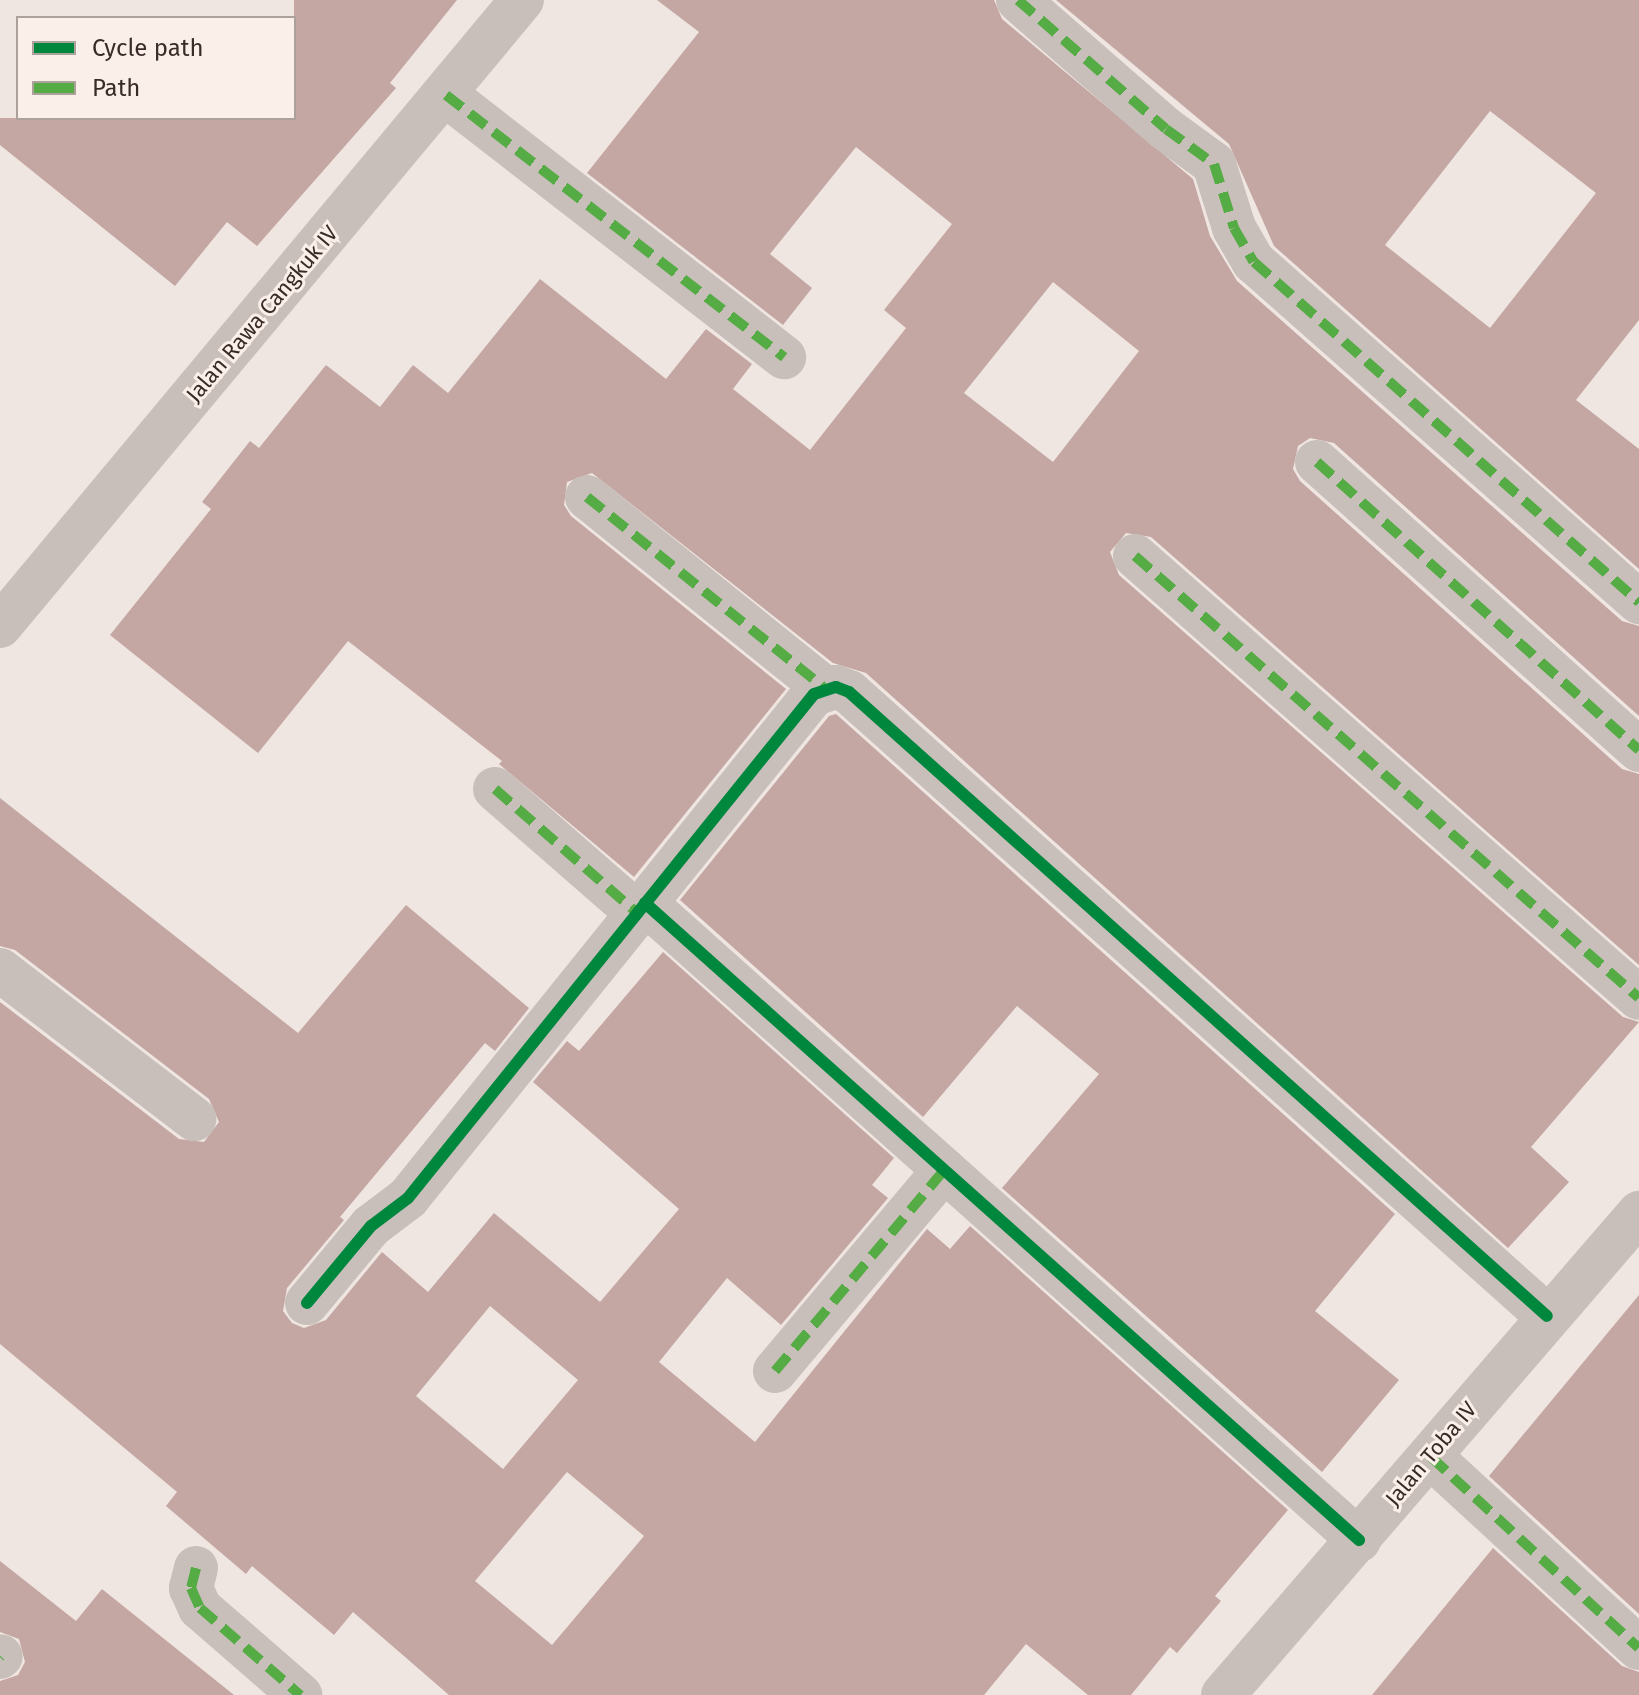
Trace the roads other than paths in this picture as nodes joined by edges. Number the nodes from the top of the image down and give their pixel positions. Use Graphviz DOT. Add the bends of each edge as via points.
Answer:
graph roads {
  1 [pos="522,0"];
  2 [pos="1018,0"];
  3 [pos="446,95"];
  4 [pos="784,357"];
  5 [pos="1317,462"];
  6 [pos="587,497"];
  7 [pos="1135,556"];
  8 [pos="1639,602"];
  9 [pos="0,626"];
  10 [pos="823,687"];
  11 [pos="1639,750"];
  12 [pos="495,789"];
  13 [pos="641,908"];
  14 [pos="0,970"];
  15 [pos="1639,998"];
  16 [pos="194,1119"];
  17 [pos="944,1170"];
  18 [pos="1639,1213"];
  19 [pos="307,1303"];
  20 [pos="1547,1316"];
  21 [pos="775,1371"];
  22 [pos="1431,1457"];
  23 [pos="1359,1540"];
  24 [pos="196,1568"];
  25 [pos="1639,1648"];
  26 [pos="300,1695"];
  27 [pos="1223,1695"];
  1 -- 3 [label="street, Jalan Rawa Cangkuk IV"];
  2 -- 8 [label="street" via="1214,164 1234,228 1254,262"];
  3 -- 4 [label="street"];
  3 -- 9 [label="street, Jalan Rawa Cangkuk IV"];
  5 -- 11 [label="street"];
  6 -- 10 [label="street"];
  7 -- 15 [label="street"];
  10 -- 13 [label="street"];
  10 -- 20 [label="street" via="849,692"];
  12 -- 13 [label="street"];
  13 -- 17 [label="street"];
  13 -- 19 [label="street" via="408,1198 371,1226"];
  14 -- 16 [label="street"];
  17 -- 21 [label="street"];
  17 -- 23 [label="street"];
  18 -- 20 [label="street, Jalan Toba IV"];
  20 -- 22 [label="street, Jalan Toba IV"];
  22 -- 23 [label="street, Jalan Toba IV"];
  22 -- 25 [label="street"];
  23 -- 27 [label="street, Jalan Toba IV"];
  24 -- 26 [label="street" via="191,1588 200,1608"];
}
